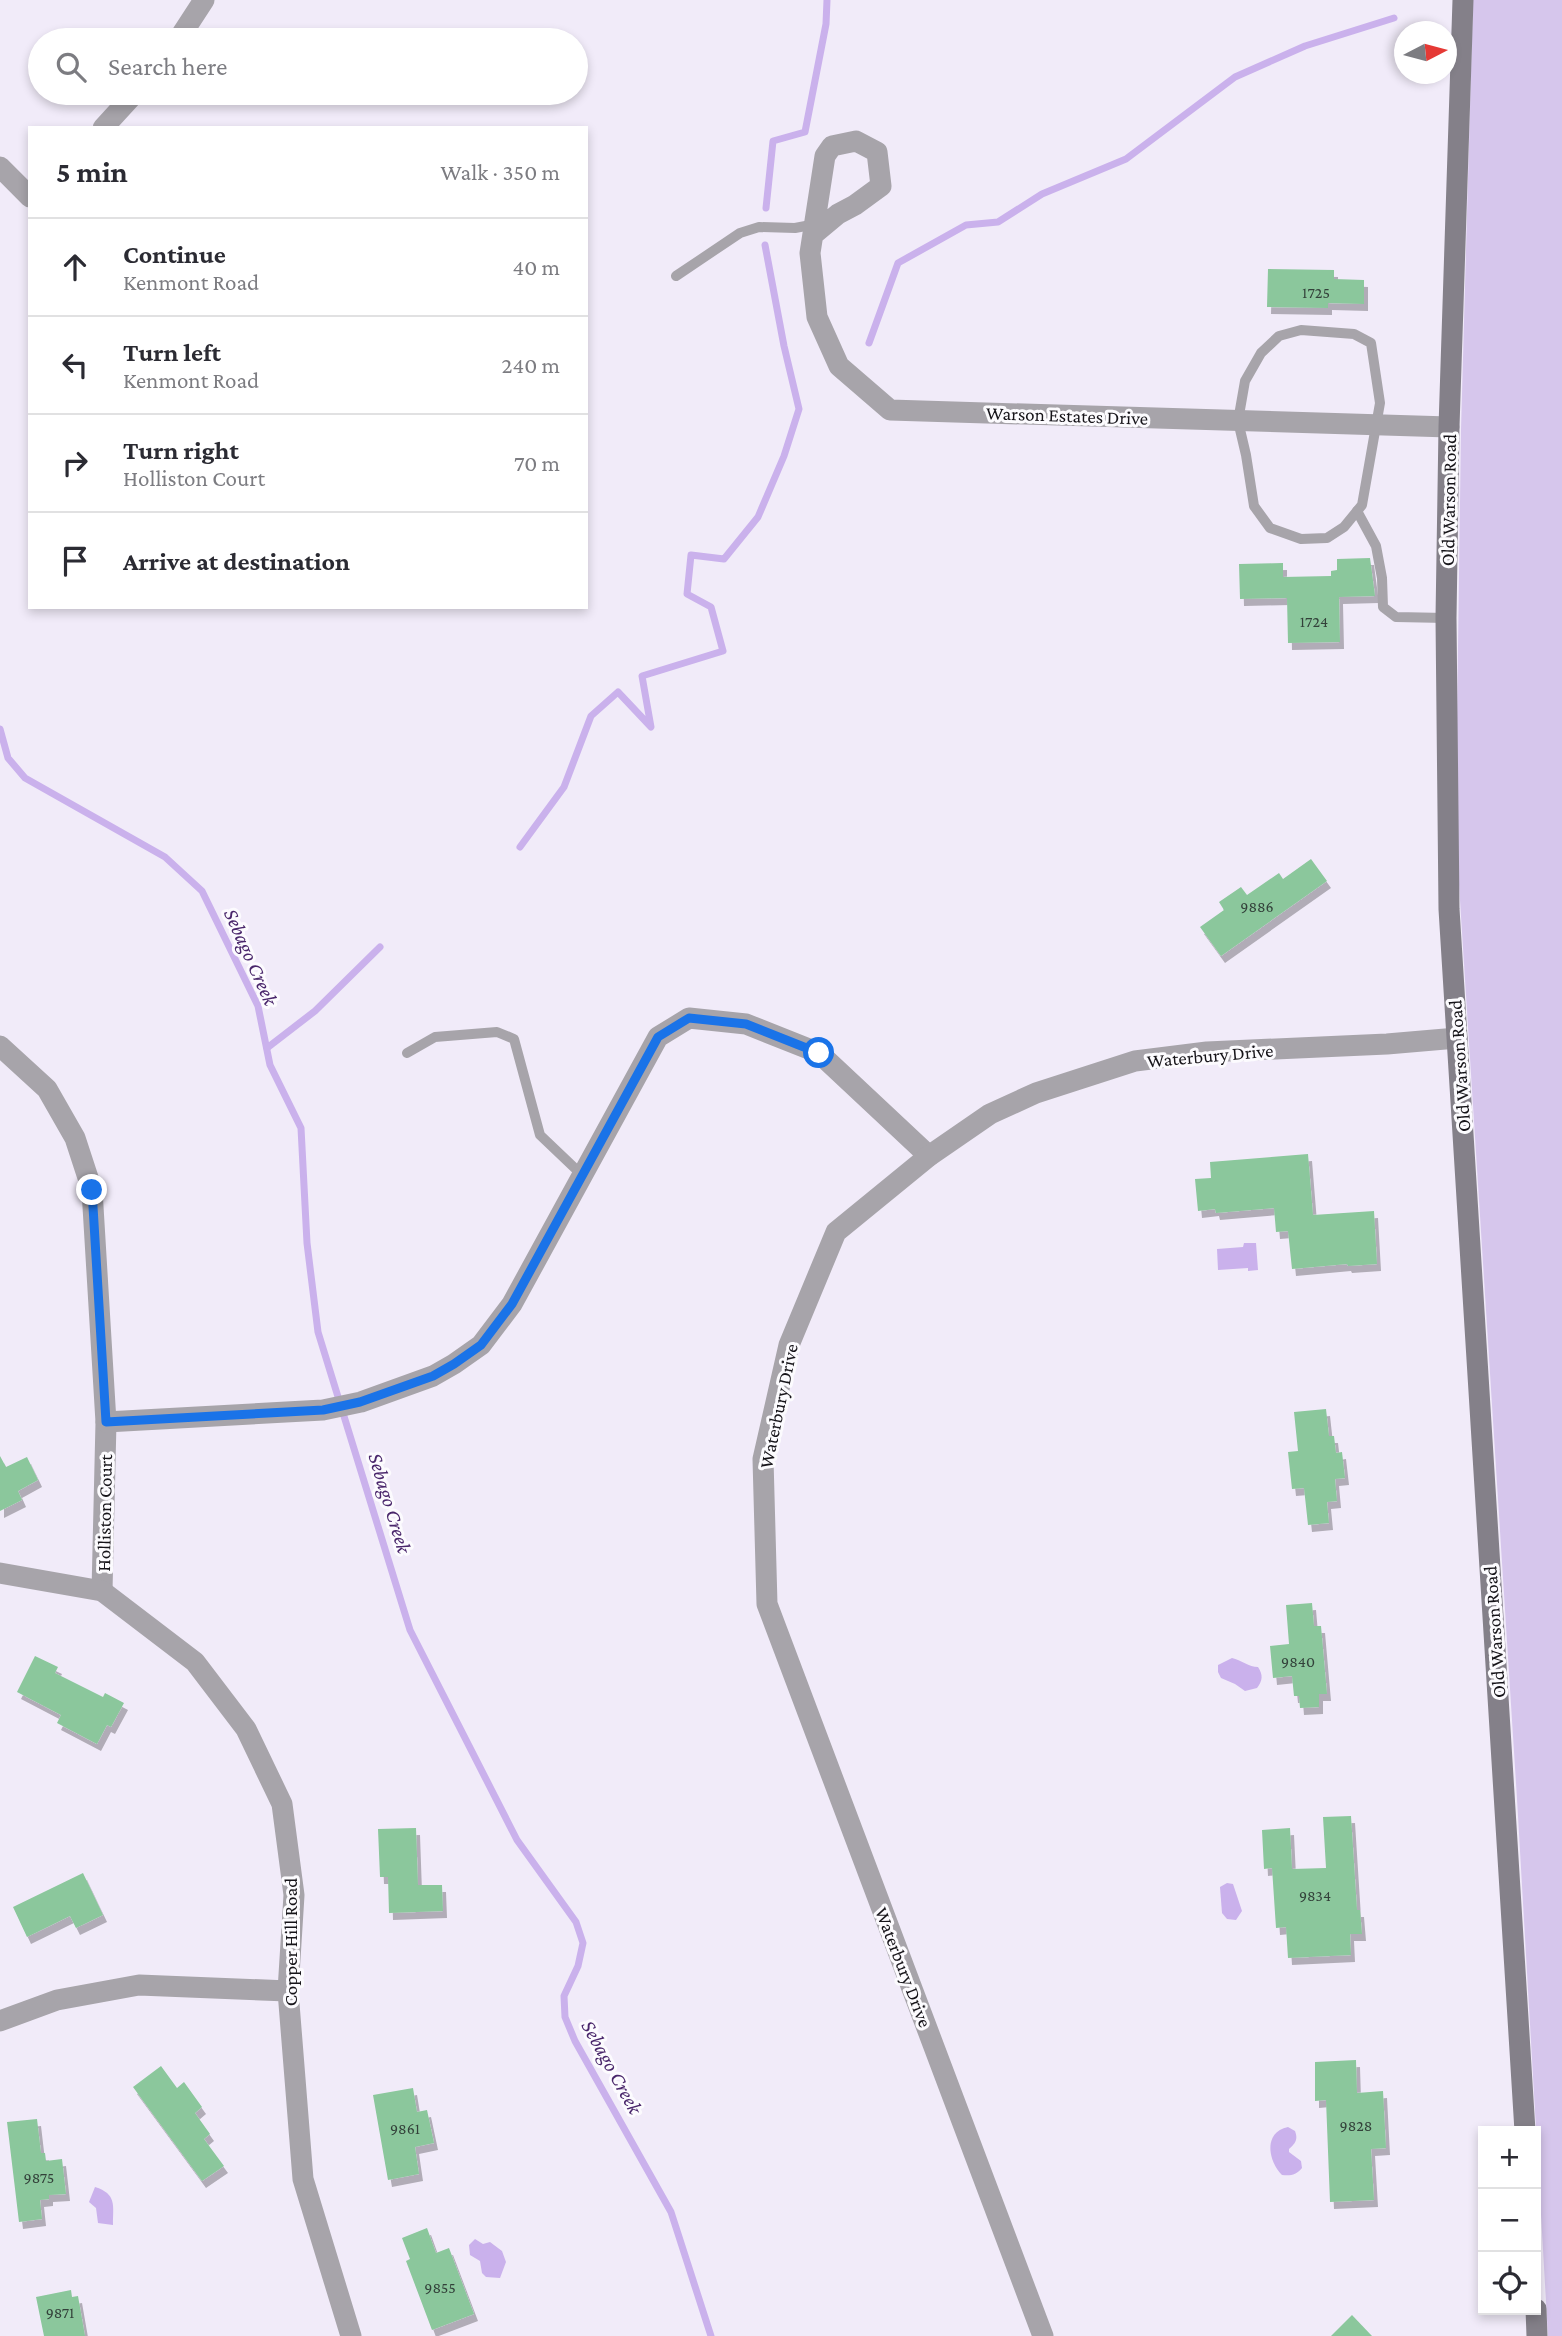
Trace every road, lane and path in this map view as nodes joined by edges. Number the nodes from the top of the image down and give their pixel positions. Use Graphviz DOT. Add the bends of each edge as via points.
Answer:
graph roads {
  1 [pos="204,0"];
  2 [pos="1463,0"];
  3 [pos="186,28"];
  4 [pos="124,105"];
  5 [pos="105,126"];
  6 [pos="0,167"];
  7 [pos="28,195"];
  8 [pos="815,229"];
  9 [pos="676,276"];
  10 [pos="1238,421"];
  11 [pos="1377,425"];
  12 [pos="1449,428"];
  13 [pos="1357,512"];
  14 [pos="1446,618"];
  15 [pos="1457,1038"];
  16 [pos="0,1046"];
  17 [pos="407,1053"];
  18 [pos="929,1156"];
  19 [pos="582,1175"];
  20 [pos="106,1422"];
  21 [pos="0,1573"];
  22 [pos="102,1591"];
  23 [pos="288,1991"];
  24 [pos="0,2021"];
  25 [pos="1525,2126"];
  26 [pos="1536,2315"];
  27 [pos="351,2336"];
  28 [pos="1043,2336"];
  29 [pos="1537,2336"];
  1 -- 3 [label="street"];
  2 -- 12 [label="street, Old Warson Road"];
  4 -- 5 [label="street"];
  6 -- 7 [label="street"];
  8 -- 9 [label="lane" via="759,226 740,233"];
  8 -- 10 [label="street, Warson Estates Drive" via="810,253 817,317 839,366 890,410"];
  10 -- 11 [label="street, Warson Estates Drive"];
  10 -- 11 [label="lane" via="1245,381 1261,353 1279,336 1301,330 1354,334 1371,343 1380,403"];
  10 -- 13 [label="lane" via="1254,506 1270,528 1301,539 1327,538"];
  11 -- 12 [label="street, Warson Estates Drive"];
  11 -- 13 [label="lane"];
  12 -- 14 [label="street, Old Warson Road"];
  13 -- 14 [label="lane" via="1376,546 1383,607 1396,617"];
  14 -- 15 [label="street, Old Warson Road" via="1449,909"];
  15 -- 18 [label="street, Waterbury Drive" via="1207,1052 1135,1061 1036,1093 990,1114"];
  15 -- 25 [label="street, Old Warson Road"];
  16 -- 20 [label="street, Holliston Court" via="47,1089 75,1138 92,1190"];
  17 -- 19 [label="lane" via="435,1037 497,1032 514,1038 540,1135"];
  18 -- 19 [label="street" via="819,1053 746,1024 689,1018 658,1037"];
  18 -- 28 [label="street, Waterbury Drive" via="836,1232 789,1345 764,1459 767,1604"];
  19 -- 20 [label="street" via="512,1304 481,1345 433,1376 323,1410"];
  20 -- 22 [label="street, Holliston Court"];
  21 -- 22 [label="street, Copper Hill Road"];
  22 -- 23 [label="street, Copper Hill Road" via="195,1662 246,1728 282,1804 294,1895"];
  23 -- 24 [label="street" via="138,1985 57,2000"];
  23 -- 27 [label="street, Copper Hill Road" via="303,2179"];
  26 -- 29 [label="street"];
}
